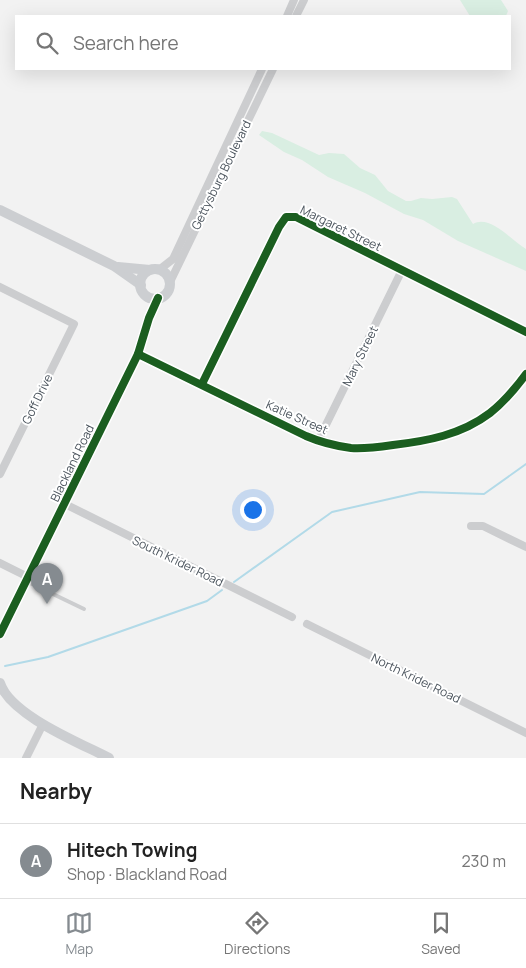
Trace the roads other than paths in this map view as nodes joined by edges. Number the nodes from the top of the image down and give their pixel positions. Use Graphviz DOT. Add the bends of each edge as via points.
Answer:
graph roads {
  1 [pos="294,0"];
  2 [pos="304,0"];
  3 [pos="288,15"];
  4 [pos="296,15"];
  5 [pos="262,70"];
  6 [pos="272,70"];
  7 [pos="255,83"];
  8 [pos="264,87"];
  9 [pos="0,210"];
  10 [pos="114,266"];
  11 [pos="155,270"];
  12 [pos="402,270"];
  13 [pos="170,282"];
  14 [pos="0,287"];
  15 [pos="143,290"];
  16 [pos="158,298"];
  17 [pos="149,318"];
  18 [pos="526,332"];
  19 [pos="138,354"];
  20 [pos="526,374"];
  21 [pos="202,384"];
  22 [pos="318,441"];
  23 [pos="0,474"];
  24 [pos="65,504"];
  25 [pos="471,526"];
  26 [pos="526,547"];
  27 [pos="0,563"];
  28 [pos="27,579"];
  29 [pos="84,609"];
  30 [pos="292,617"];
  31 [pos="307,624"];
  32 [pos="0,634"];
  33 [pos="1,687"];
  34 [pos="43,724"];
  35 [pos="526,733"];
  36 [pos="26,758"];
  37 [pos="109,758"];
  1 -- 3 [label="street"];
  2 -- 4 [label="street"];
  5 -- 7 [label="street, Gettysburg Boulevard"];
  6 -- 8 [label="street, Gettysburg Boulevard"];
  7 -- 8 [label="street"];
  7 -- 11 [label="street, Gettysburg Boulevard" via="173,259"];
  8 -- 13 [label="street, Gettysburg Boulevard"];
  9 -- 10 [label="street"];
  10 -- 11 [label="street"];
  10 -- 15 [label="street"];
  11 -- 13 [label="street" via="166,273"];
  11 -- 15 [label="street" via="144,274"];
  12 -- 18 [label="street, Margaret Street"];
  12 -- 21 [label="street, Margaret Street" via="296,217 286,217"];
  12 -- 22 [label="street, Mary Street"];
  13 -- 16 [label="street" via="168,292"];
  14 -- 23 [label="street, Goff Drive" via="74,324"];
  15 -- 16 [label="street" via="151,298"];
  15 -- 17 [label="street, Blackland Road"];
  16 -- 17 [label="street, Blackland Road"];
  17 -- 19 [label="street, Blackland Road"];
  19 -- 21 [label="street, Katie Street"];
  19 -- 24 [label="street, Blackland Road"];
  20 -- 22 [label="street, Katie Street" via="511,394 489,414 445,436 377,447 351,448"];
  21 -- 22 [label="street, Katie Street"];
  24 -- 28 [label="street, Blackland Road"];
  24 -- 30 [label="street, South Krider Road"];
  25 -- 26 [label="street" via="483,526"];
  27 -- 28 [label="street"];
  28 -- 29 [label="lane"];
  28 -- 32 [label="street, Blackland Road"];
  31 -- 35 [label="street, North Krider Road"];
  33 -- 34 [label="street" via="21,710"];
  34 -- 36 [label="street"];
  34 -- 37 [label="street"];
}
